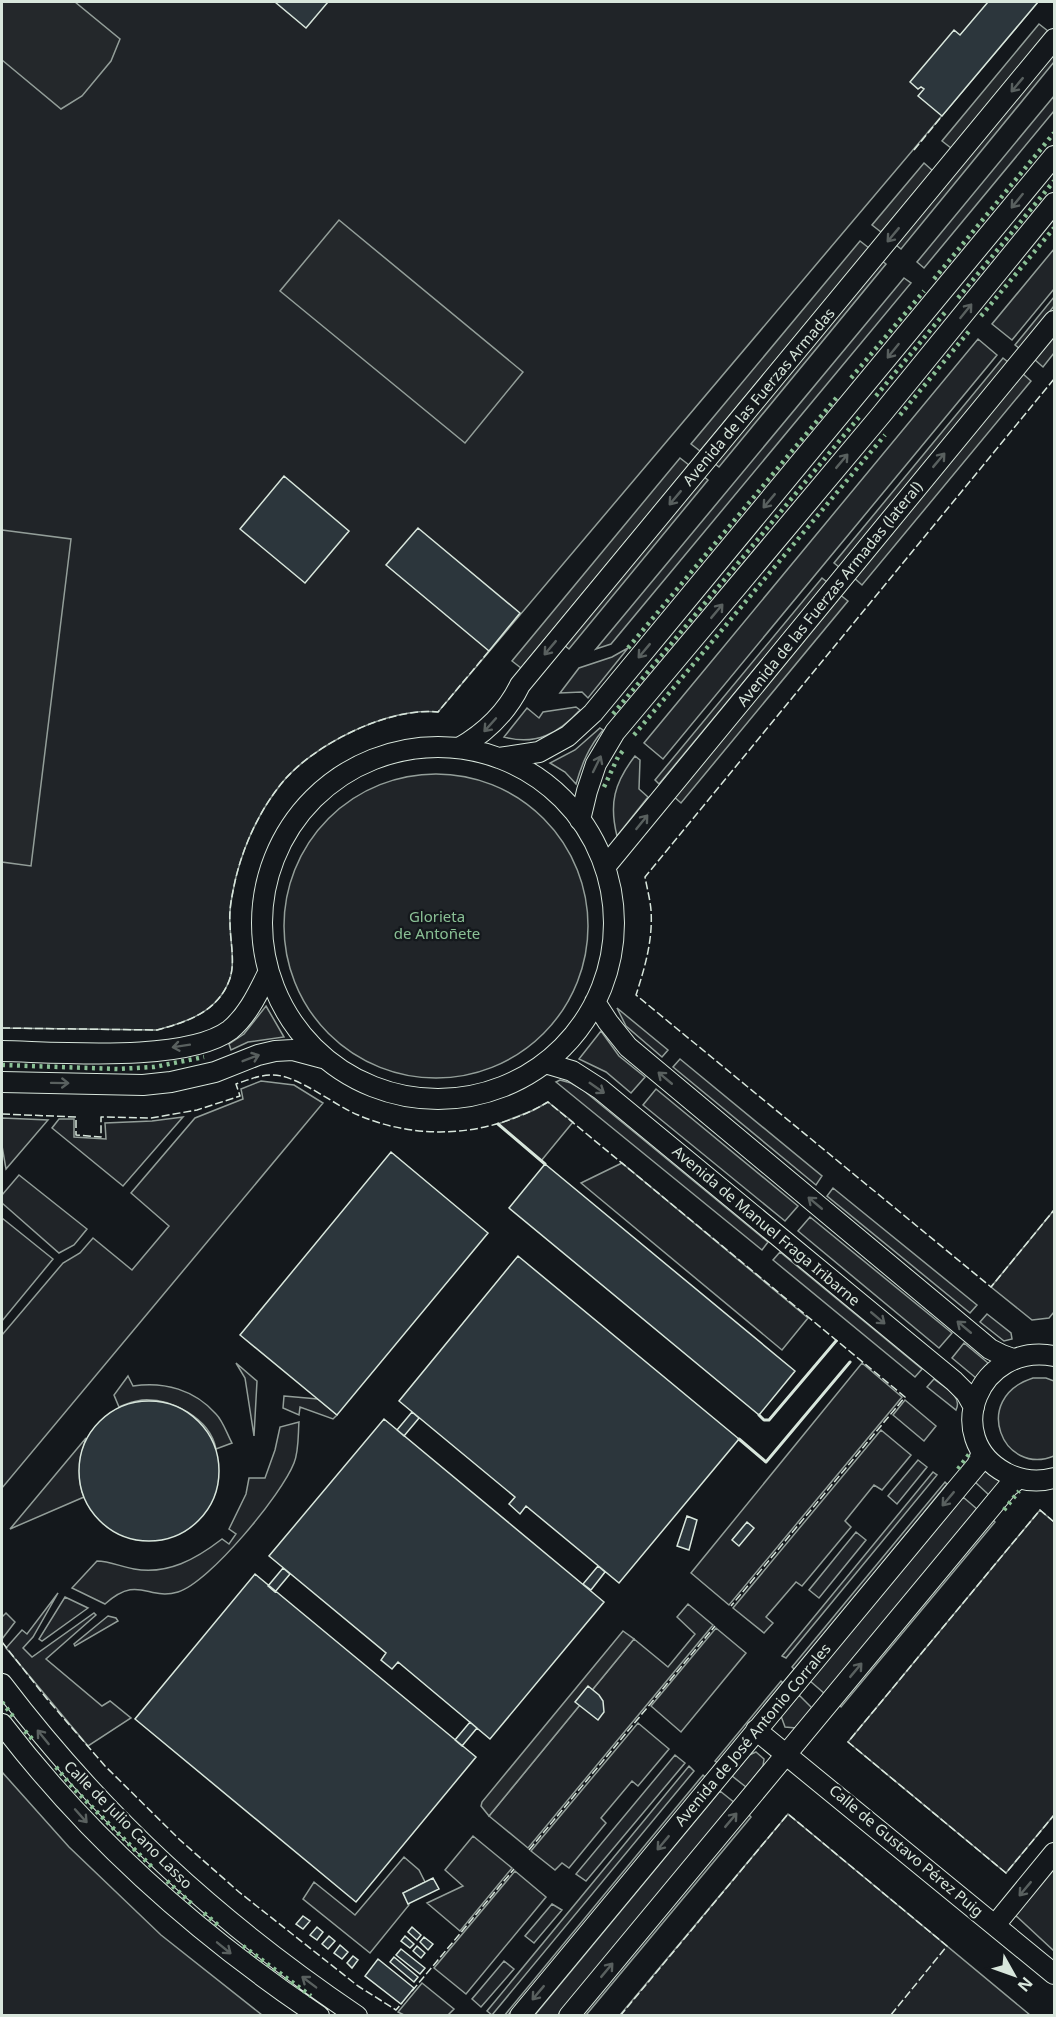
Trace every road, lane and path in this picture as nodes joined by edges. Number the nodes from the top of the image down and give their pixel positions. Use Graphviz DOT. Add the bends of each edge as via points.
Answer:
graph roads {
  1 [pos="1054,39"];
  2 [pos="1054,156"];
  3 [pos="1054,203"];
  4 [pos="1054,321"];
  5 [pos="459,748"];
  6 [pos="499,758"];
  7 [pos="580,820"];
  8 [pos="605,867"];
  9 [pos="268,973"];
  10 [pos="595,1002"];
  11 [pos="2,1051"];
  12 [pos="324,1058"];
  13 [pos="545,1063"];
  14 [pos="2,1082"];
  15 [pos="1054,1356"];
  16 [pos="1013,1359"];
  17 [pos="974,1407"];
  18 [pos="982,1452"];
  19 [pos="1018,1479"];
  20 [pos="1054,1479"];
  21 [pos="2,1684"];
  22 [pos="2,1724"];
  23 [pos="756,1730"];
  24 [pos="787,1754"];
  25 [pos="1054,1853"];
  26 [pos="995,1925"];
  27 [pos="1054,1974"];
  28 [pos="319,2016"];
  29 [pos="357,2016"];
  30 [pos="520,2016"];
  31 [pos="569,2016"];
  1 -- 5 [label="street, Avenida de las Fuerzas Armadas, one-way" via="486,730"];
  2 -- 6 [label="street, one-way" via="592,713 568,736 539,752"];
  7 -- 3 [label="street, one-way" via="596,764 615,732"];
  8 -- 4 [label="street, Avenida de las Fuerzas Armadas (lateral), one-way"];
  5 -- 6 [label="street"];
  5 -- 9 [label="street" via="410,749 378,758 341,776 304,809 277,851 267,883 261,923"];
  6 -- 7 [label="street" via="544,783"];
  7 -- 8 [label="street"];
  8 -- 10 [label="street" via="613,904 613,943"];
  9 -- 11 [label="street, one-way" via="253,1004 230,1029 205,1042 147,1052"];
  9 -- 12 [label="street" via="293,1024"];
  10 -- 13 [label="street" via="574,1035"];
  16 -- 10 [label="street, one-way" via="990,1349 628,1047"];
  12 -- 13 [label="street" via="358,1081 382,1091 433,1100 484,1094 509,1085"];
  14 -- 12 [label="street, one-way" via="143,1085 215,1072 275,1051 293,1050"];
  13 -- 17 [label="street, Avenida de Manuel Fraga Iribarne, one-way" via="572,1071 600,1089 954,1381"];
  15 -- 16 [label="street" via="1035,1354"];
  16 -- 17 [label="street" via="988,1377"];
  17 -- 18 [label="street" via="974,1430"];
  18 -- 19 [label="street" via="999,1469"];
  18 -- 23 [label="street, Avenida de José Antonio Corrales, one-way" via="977,1465"];
  19 -- 20 [label="street"];
  24 -- 19 [label="street, one-way"];
  29 -- 21 [label="street, Calle de Julio Cano Lasso, one-way" via="242,1933 162,1863 57,1755"];
  22 -- 28 [label="street, Calle de Julio Cano Lasso, one-way" via="88,1824 145,1879 225,1949"];
  23 -- 24 [label="street, Calle de Gustavo Pérez Puig"];
  23 -- 30 [label="street, Avenida de José Antonio Corrales, one-way"];
  24 -- 26 [label="street, Calle de Gustavo Pérez Puig"];
  31 -- 24 [label="street, one-way"];
  25 -- 26 [label="street, one-way"];
  26 -- 27 [label="street, Calle de Gustavo Pérez Puig"];
}
